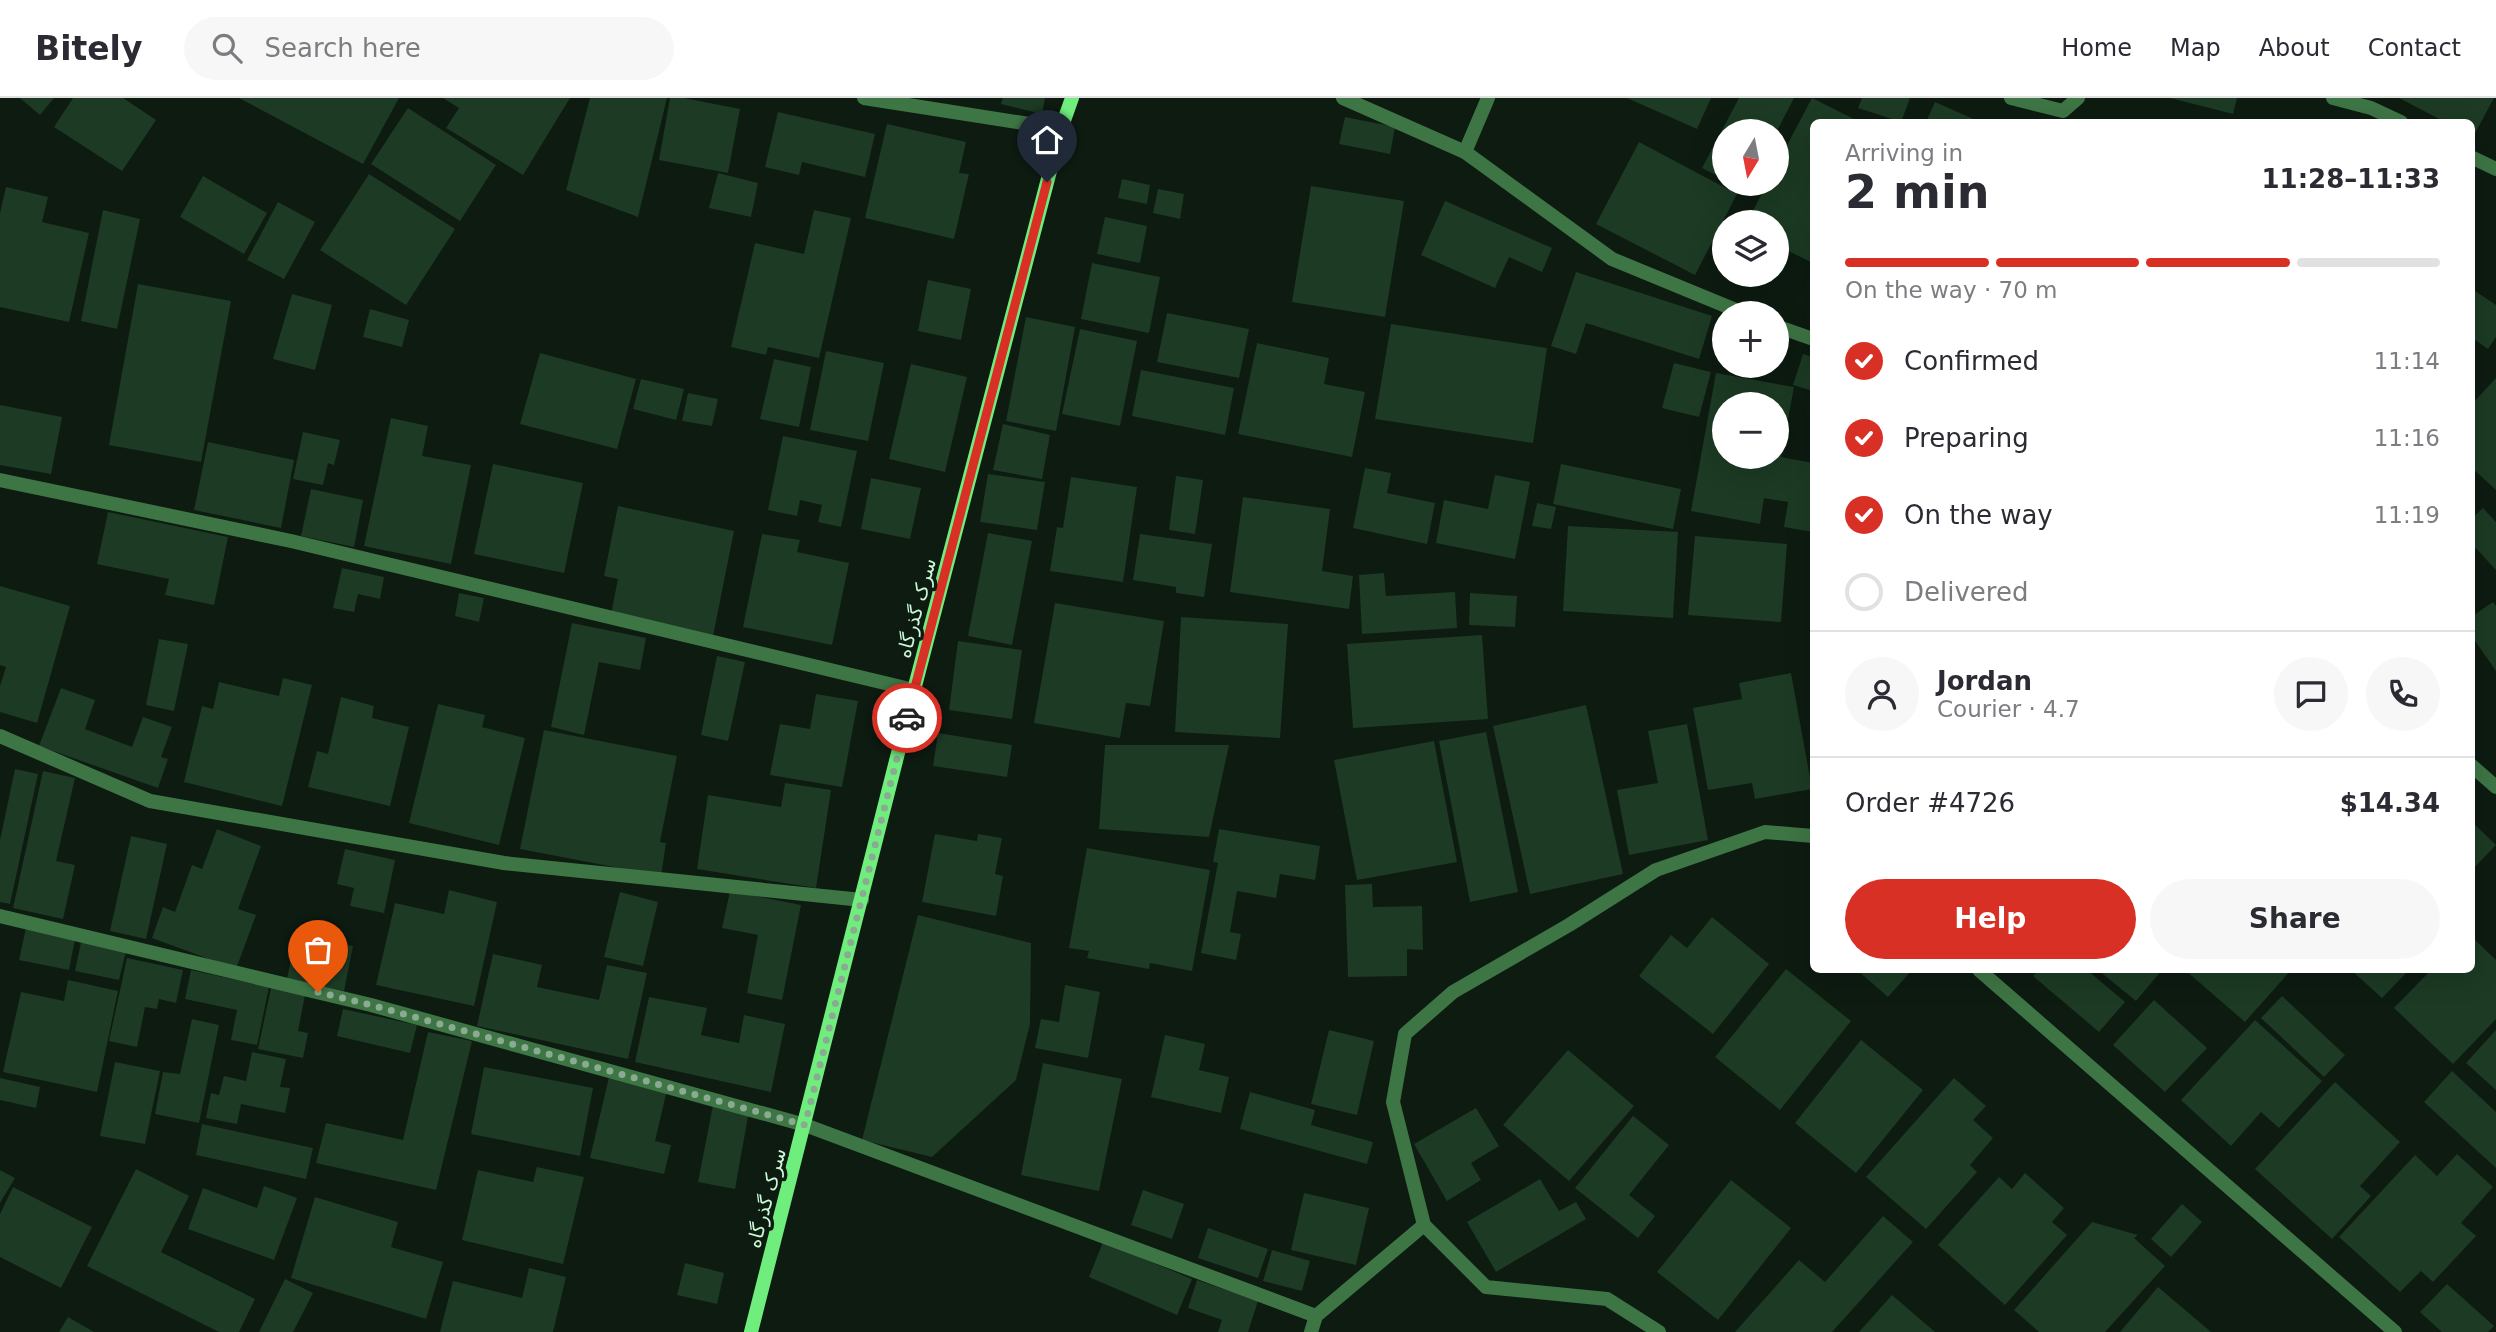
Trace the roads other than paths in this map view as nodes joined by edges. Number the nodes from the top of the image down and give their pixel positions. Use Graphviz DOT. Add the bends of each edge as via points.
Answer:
graph roads {
  1 [pos="864,98"];
  2 [pos="1072,98"];
  3 [pos="1343,98"];
  4 [pos="1488,98"];
  5 [pos="2011,98"];
  6 [pos="2078,98"];
  7 [pos="2333,98"];
  8 [pos="2395,119"];
  9 [pos="1061,129"];
  10 [pos="1465,152"];
  11 [pos="2475,159"];
  12 [pos="2496,169"];
  13 [pos="1714,301"];
  14 [pos="1789,331"];
  15 [pos="1810,338"];
  16 [pos="0,480"];
  17 [pos="914,690"];
  18 [pos="0,736"];
  19 [pos="2475,769"];
  20 [pos="2496,787"];
  21 [pos="1810,836"];
  22 [pos="862,900"];
  23 [pos="0,916"];
  24 [pos="1982,973"];
  25 [pos="805,1125"];
  26 [pos="1424,1225"];
  27 [pos="1316,1316"];
  28 [pos="751,1332"];
  29 [pos="1311,1332"];
  30 [pos="1659,1332"];
  31 [pos="2395,1332"];
  1 -- 9 [label="street"];
  2 -- 9 [label="street, سرک گذرگاه"];
  3 -- 10 [label="street"];
  4 -- 10 [label="street"];
  5 -- 6 [label="street" via="2063,111"];
  7 -- 8 [label="street"];
  9 -- 17 [label="street, سرک گذرگاه"];
  10 -- 13 [label="street" via="1612,259"];
  11 -- 12 [label="street"];
  14 -- 15 [label="street"];
  16 -- 17 [label="street" via="291,541"];
  17 -- 22 [label="street, سرک گذرگاه"];
  18 -- 22 [label="street" via="150,801 505,863"];
  19 -- 20 [label="street"];
  21 -- 26 [label="street" via="1765,832 1656,870 1452,992 1405,1034 1393,1102"];
  22 -- 25 [label="street, سرک گذرگاه"];
  23 -- 25 [label="street" via="371,1005"];
  24 -- 31 [label="street"];
  25 -- 27 [label="street"];
  25 -- 28 [label="street, سرک گذرگاه"];
  26 -- 27 [label="street"];
  26 -- 30 [label="street" via="1486,1287 1607,1299"];
  27 -- 29 [label="street"];
}
